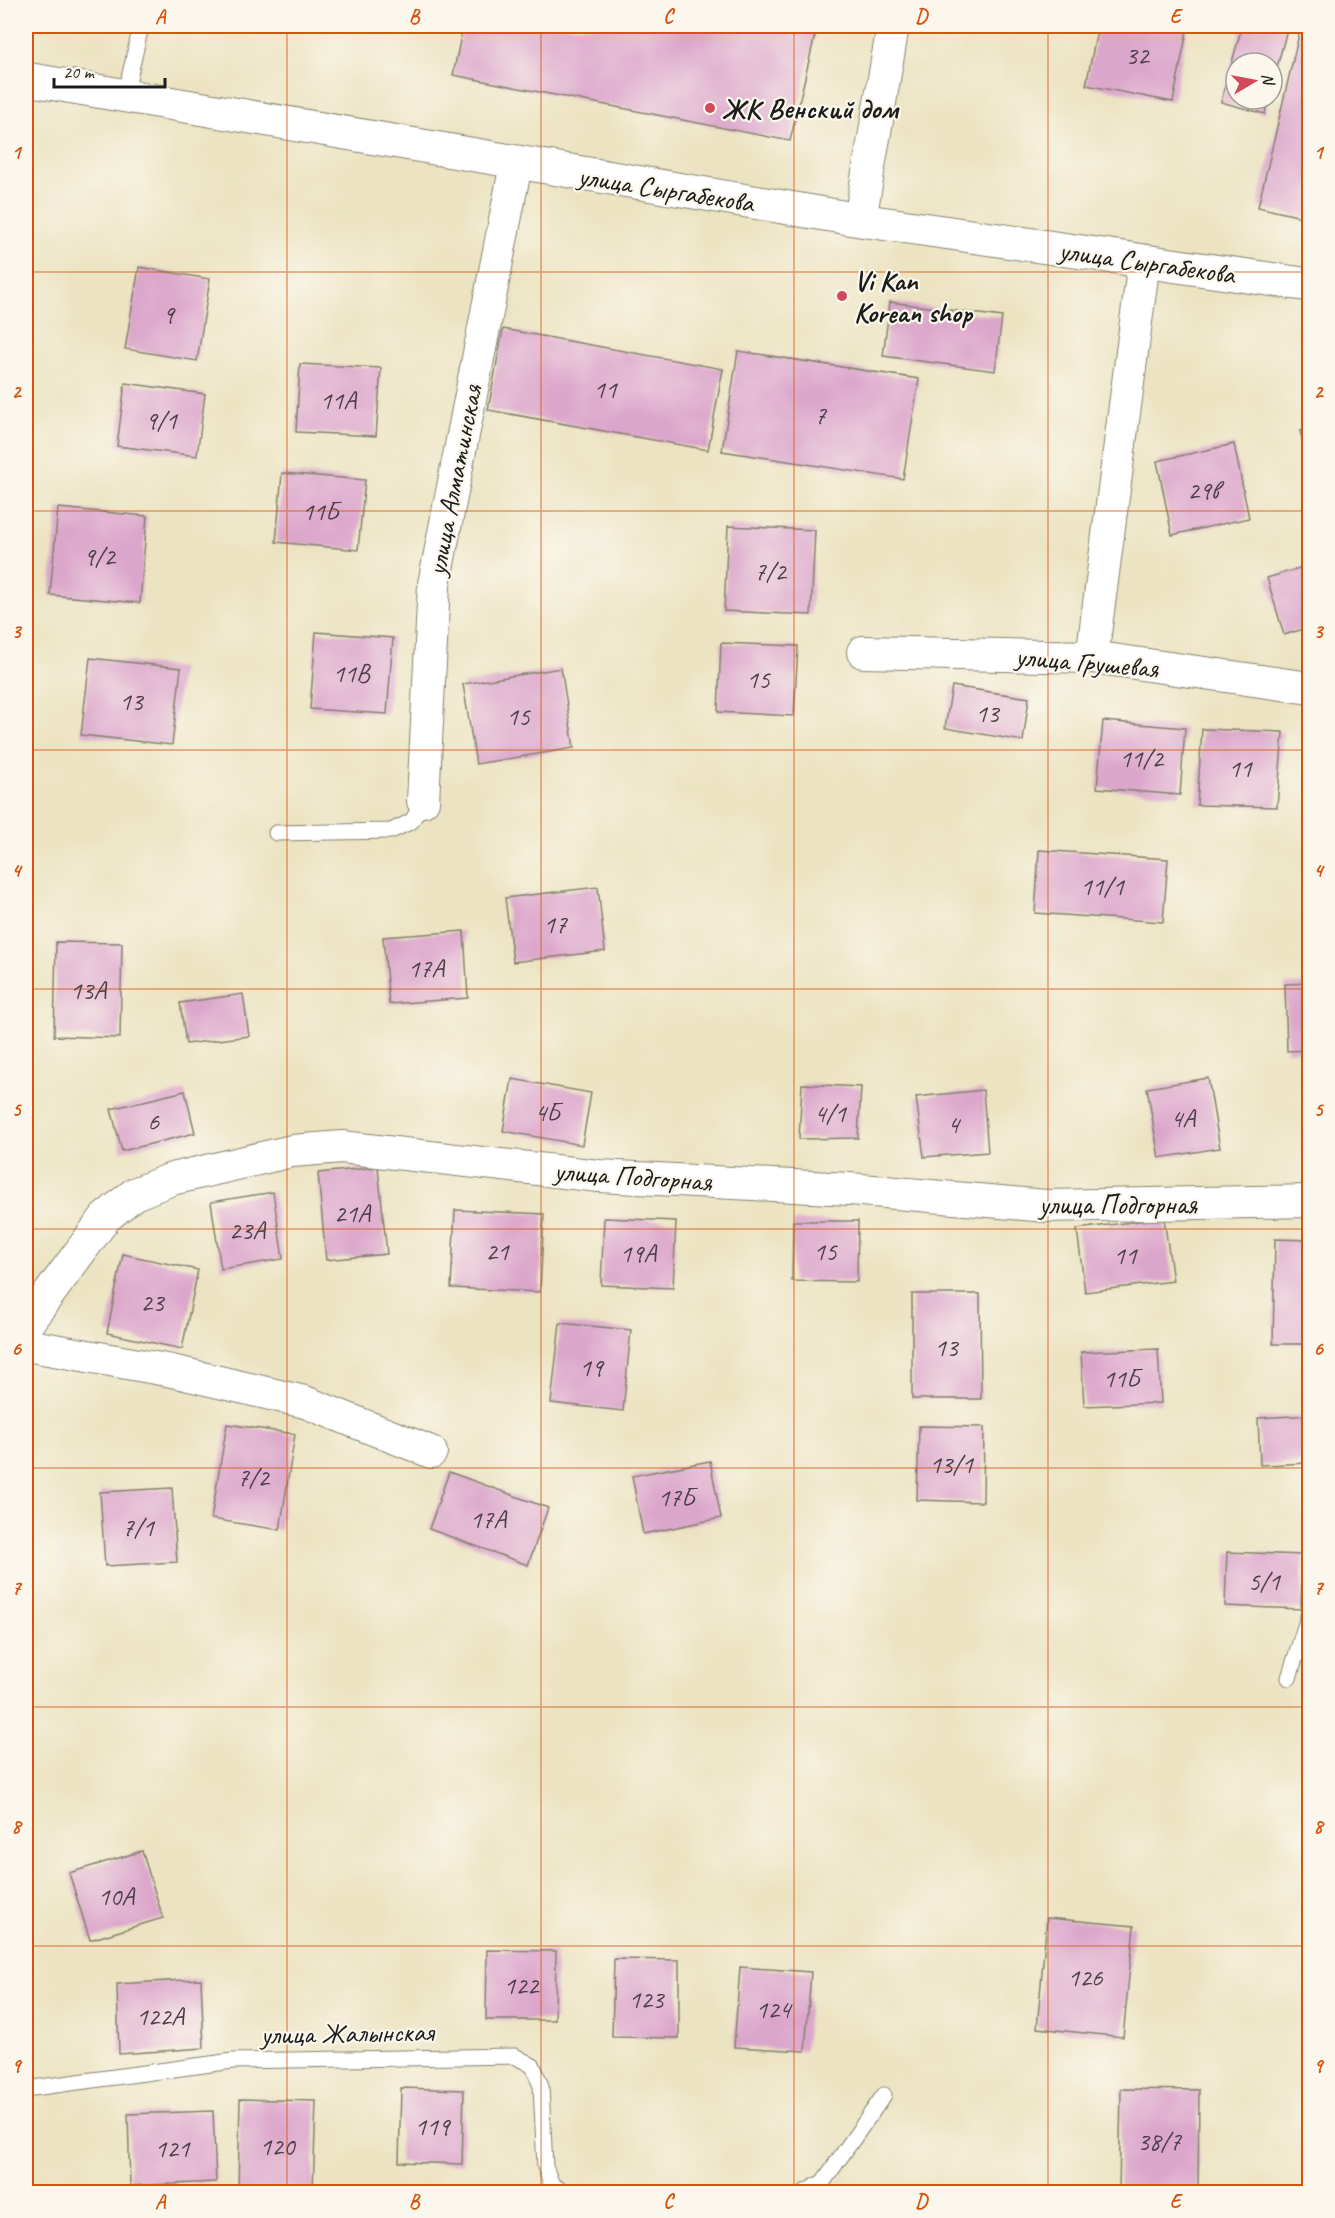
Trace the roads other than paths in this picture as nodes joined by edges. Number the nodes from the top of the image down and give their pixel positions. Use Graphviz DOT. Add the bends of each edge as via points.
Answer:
graph roads {
  1 [pos="141,26"];
  2 [pos="893,26"];
  3 [pos="26,79"];
  4 [pos="125,96"];
  5 [pos="516,164"];
  6 [pos="860,220"];
  7 [pos="1144,261"];
  8 [pos="1310,285"];
  9 [pos="863,652"];
  10 [pos="1092,657"];
  11 [pos="1310,688"];
  12 [pos="423,801"];
  13 [pos="276,833"];
  14 [pos="1310,1201"];
  15 [pos="26,1325"];
  16 [pos="26,1345"];
  17 [pos="431,1452"];
  18 [pos="1310,1610"];
  19 [pos="1288,1678"];
  20 [pos="26,2089"];
  21 [pos="884,2095"];
  22 [pos="565,2193"];
  23 [pos="805,2193"];
  1 -- 4 [label="lane"];
  2 -- 6 [label="street"];
  3 -- 4 [label="street, улица Сыргабекова"];
  4 -- 5 [label="street, улица Сыргабекова"];
  5 -- 6 [label="street, улица Сыргабекова"];
  5 -- 12 [label="street, улица Алматинская" via="434,584"];
  6 -- 7 [label="street, улица Сыргабекова"];
  7 -- 8 [label="street, улица Сыргабекова"];
  7 -- 10 [label="street"];
  9 -- 10 [label="street, улица Грушевая"];
  10 -- 11 [label="street, улица Грушевая"];
  12 -- 13 [label="lane" via="412,821 391,831"];
  14 -- 15 [label="street, улица Подгорная" via="1046,1206 600,1176 342,1147 292,1151 172,1179 134,1194 105,1218"];
  16 -- 17 [label="street" via="172,1371 305,1402"];
  18 -- 19 [label="lane"];
  20 -- 22 [label="lane, улица Жалынская" via="233,2061 515,2056 533,2066 541,2086 545,2167 552,2186"];
  21 -- 23 [label="lane" via="823,2182"];
}
